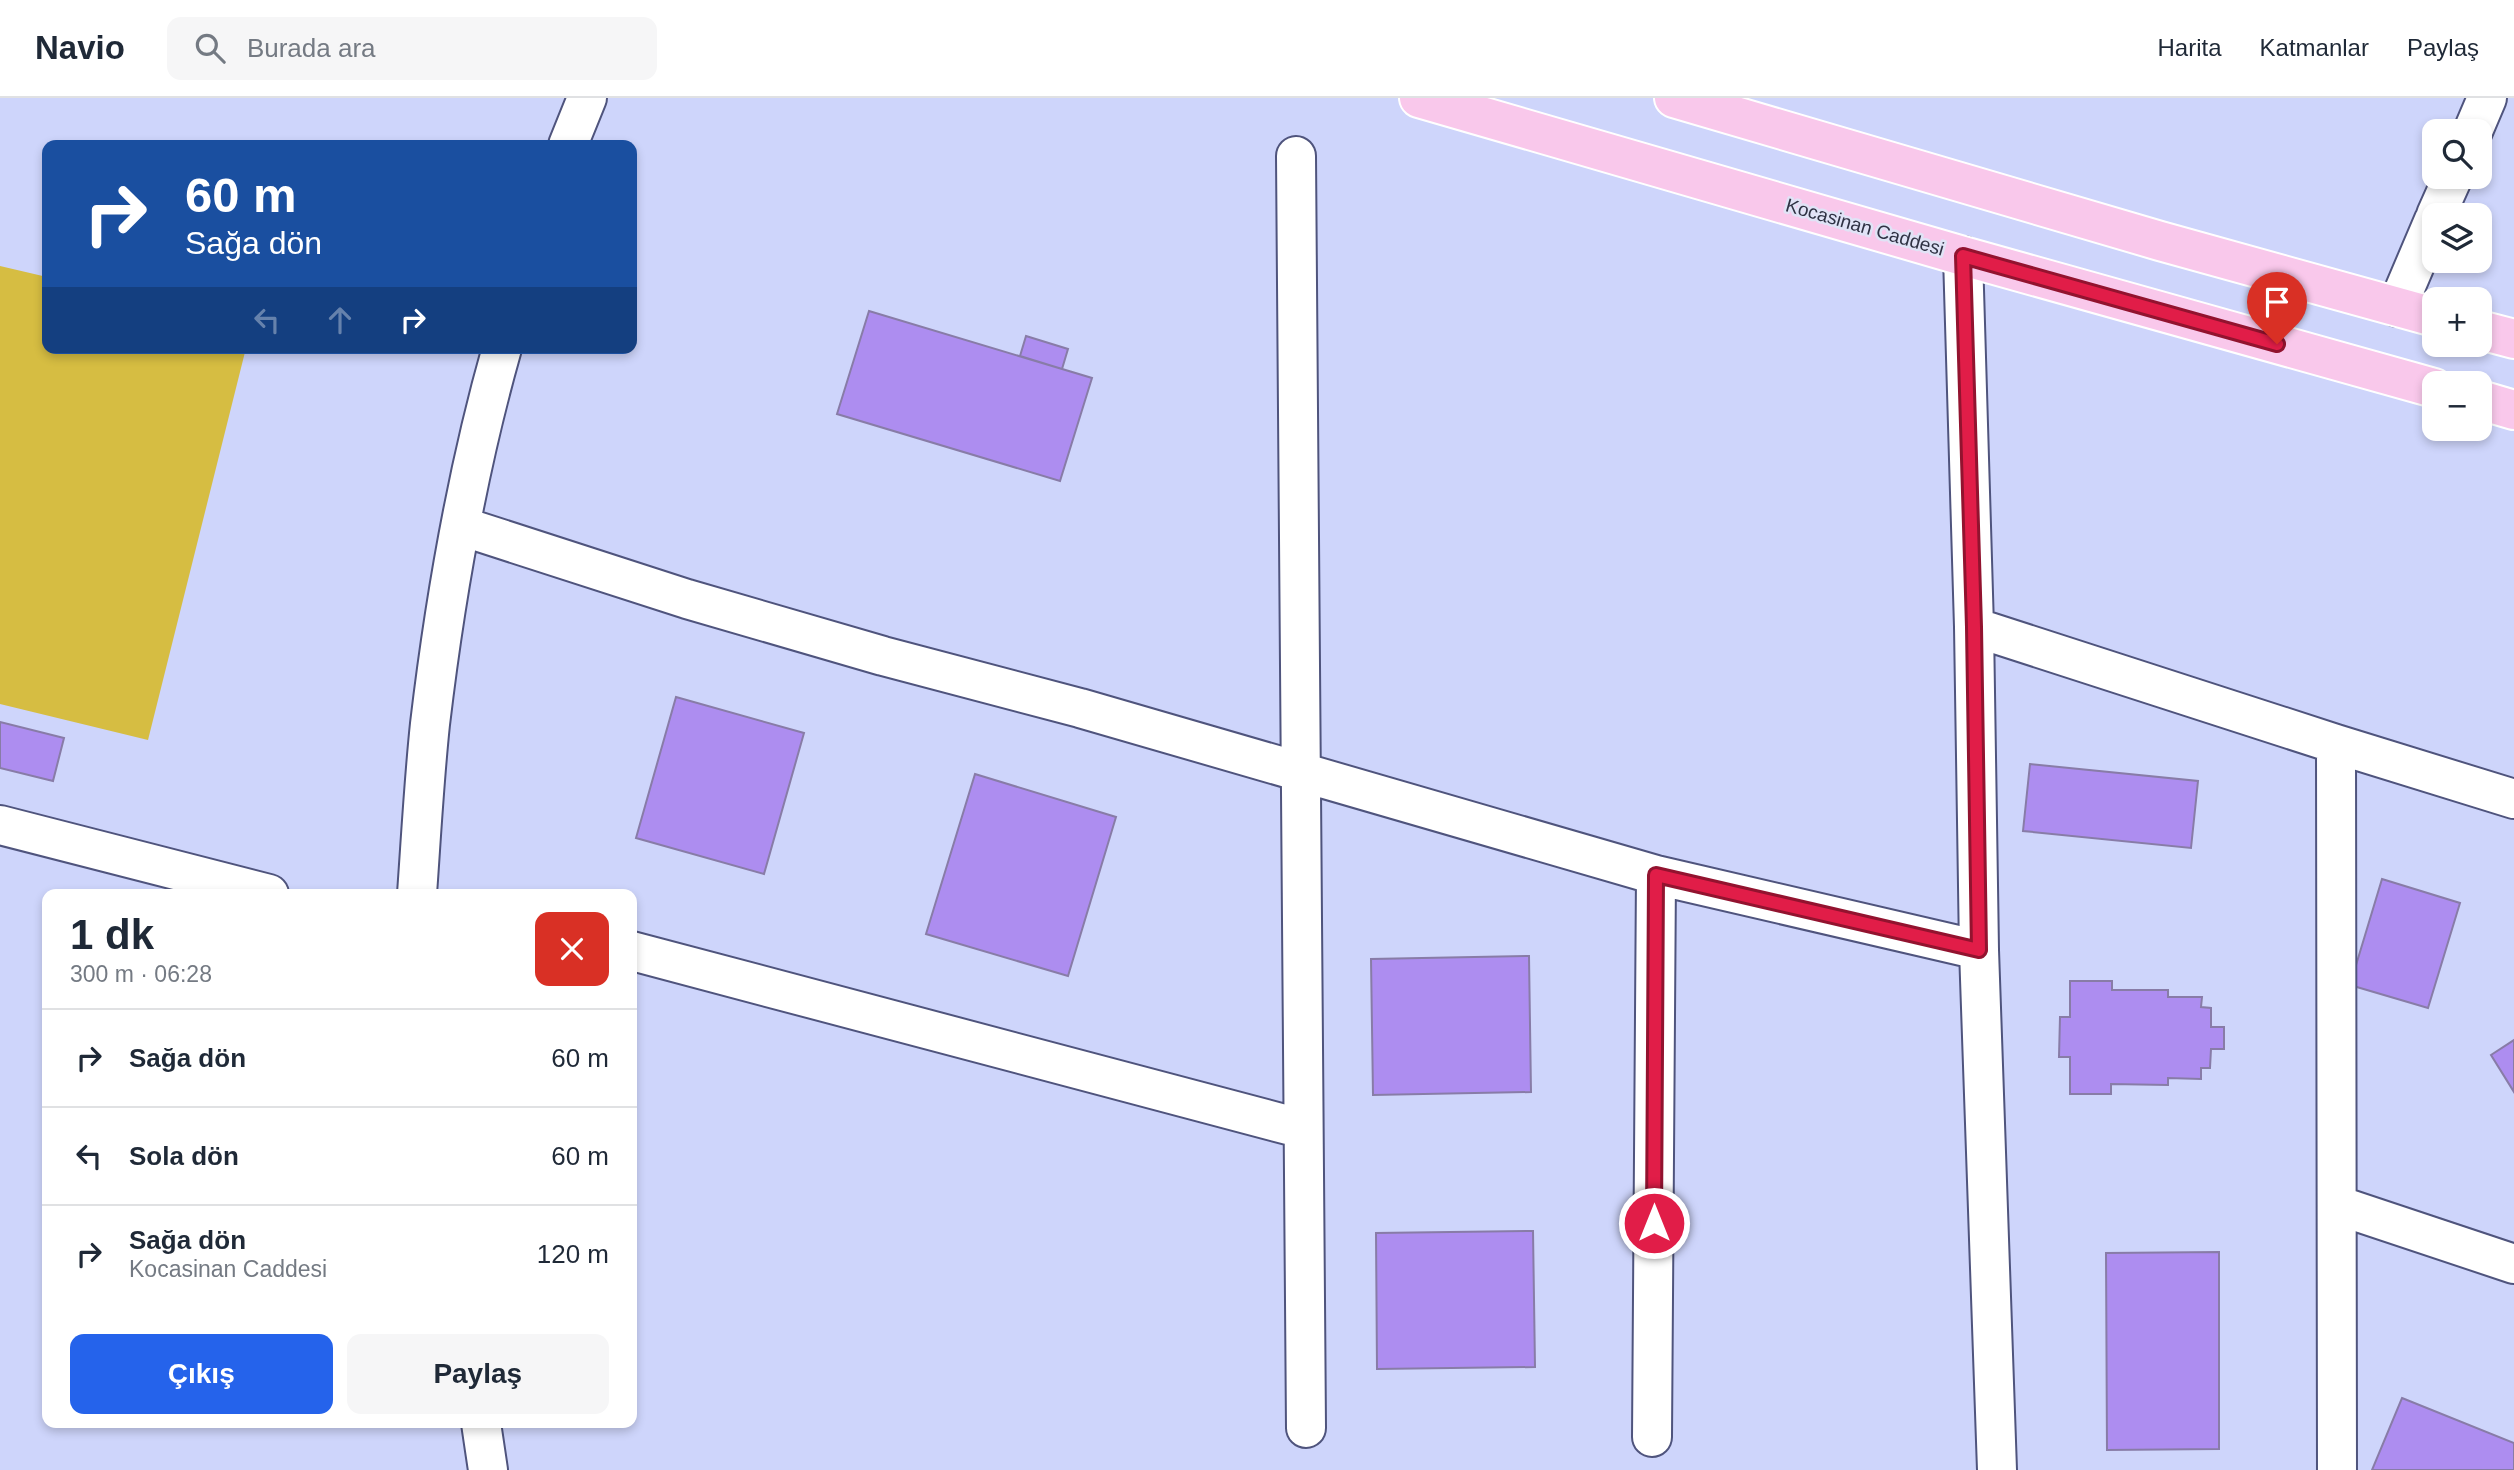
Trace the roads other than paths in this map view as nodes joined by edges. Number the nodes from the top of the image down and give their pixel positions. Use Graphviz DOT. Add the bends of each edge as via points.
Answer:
graph roads {
  1 [pos="587,98"];
  2 [pos="1419,98"];
  3 [pos="1674,98"];
  4 [pos="2487,98"];
  5 [pos="2478,119"];
  6 [pos="570,140"];
  7 [pos="1296,156"];
  8 [pos="2422,248"];
  9 [pos="1963,256"];
  10 [pos="2397,307"];
  11 [pos="2422,314"];
  12 [pos="2492,333"];
  13 [pos="2514,339"];
  14 [pos="501,354"];
  15 [pos="2422,385"];
  16 [pos="2492,404"];
  17 [pos="2514,410"];
  18 [pos="461,527"];
  19 [pos="1974,627"];
  20 [pos="2336,744"];
  21 [pos="1301,771"];
  22 [pos="2514,799"];
  23 [pos="0,825"];
  24 [pos="1656,875"];
  25 [pos="250,889"];
  26 [pos="416,889"];
  27 [pos="1979,950"];
  28 [pos="637,952"];
  29 [pos="1303,1129"];
  30 [pos="2337,1205"];
  31 [pos="2514,1264"];
  32 [pos="482,1428"];
  33 [pos="1306,1428"];
  34 [pos="1653,1437"];
  35 [pos="488,1470"];
  36 [pos="1997,1470"];
  37 [pos="2337,1470"];
  1 -- 6 [label="street"];
  2 -- 9 [label="main road, Kocasinan Caddesi"];
  3 -- 10 [label="main road"];
  4 -- 5 [label="street"];
  7 -- 21 [label="street"];
  8 -- 10 [label="street"];
  9 -- 15 [label="main road, Kocasinan Caddesi"];
  9 -- 19 [label="street"];
  10 -- 11 [label="main road"];
  12 -- 13 [label="main road"];
  14 -- 18 [label="street"];
  16 -- 17 [label="main road"];
  18 -- 21 [label="street" via="700,603"];
  18 -- 26 [label="street" via="430,727"];
  19 -- 20 [label="street"];
  19 -- 27 [label="street"];
  20 -- 22 [label="street"];
  20 -- 30 [label="street"];
  21 -- 24 [label="street"];
  21 -- 29 [label="street"];
  23 -- 25 [label="street"];
  24 -- 27 [label="street"];
  24 -- 34 [label="street"];
  27 -- 36 [label="street"];
  28 -- 29 [label="street"];
  29 -- 33 [label="street"];
  30 -- 31 [label="street"];
  30 -- 37 [label="street"];
  32 -- 35 [label="street"];
}
